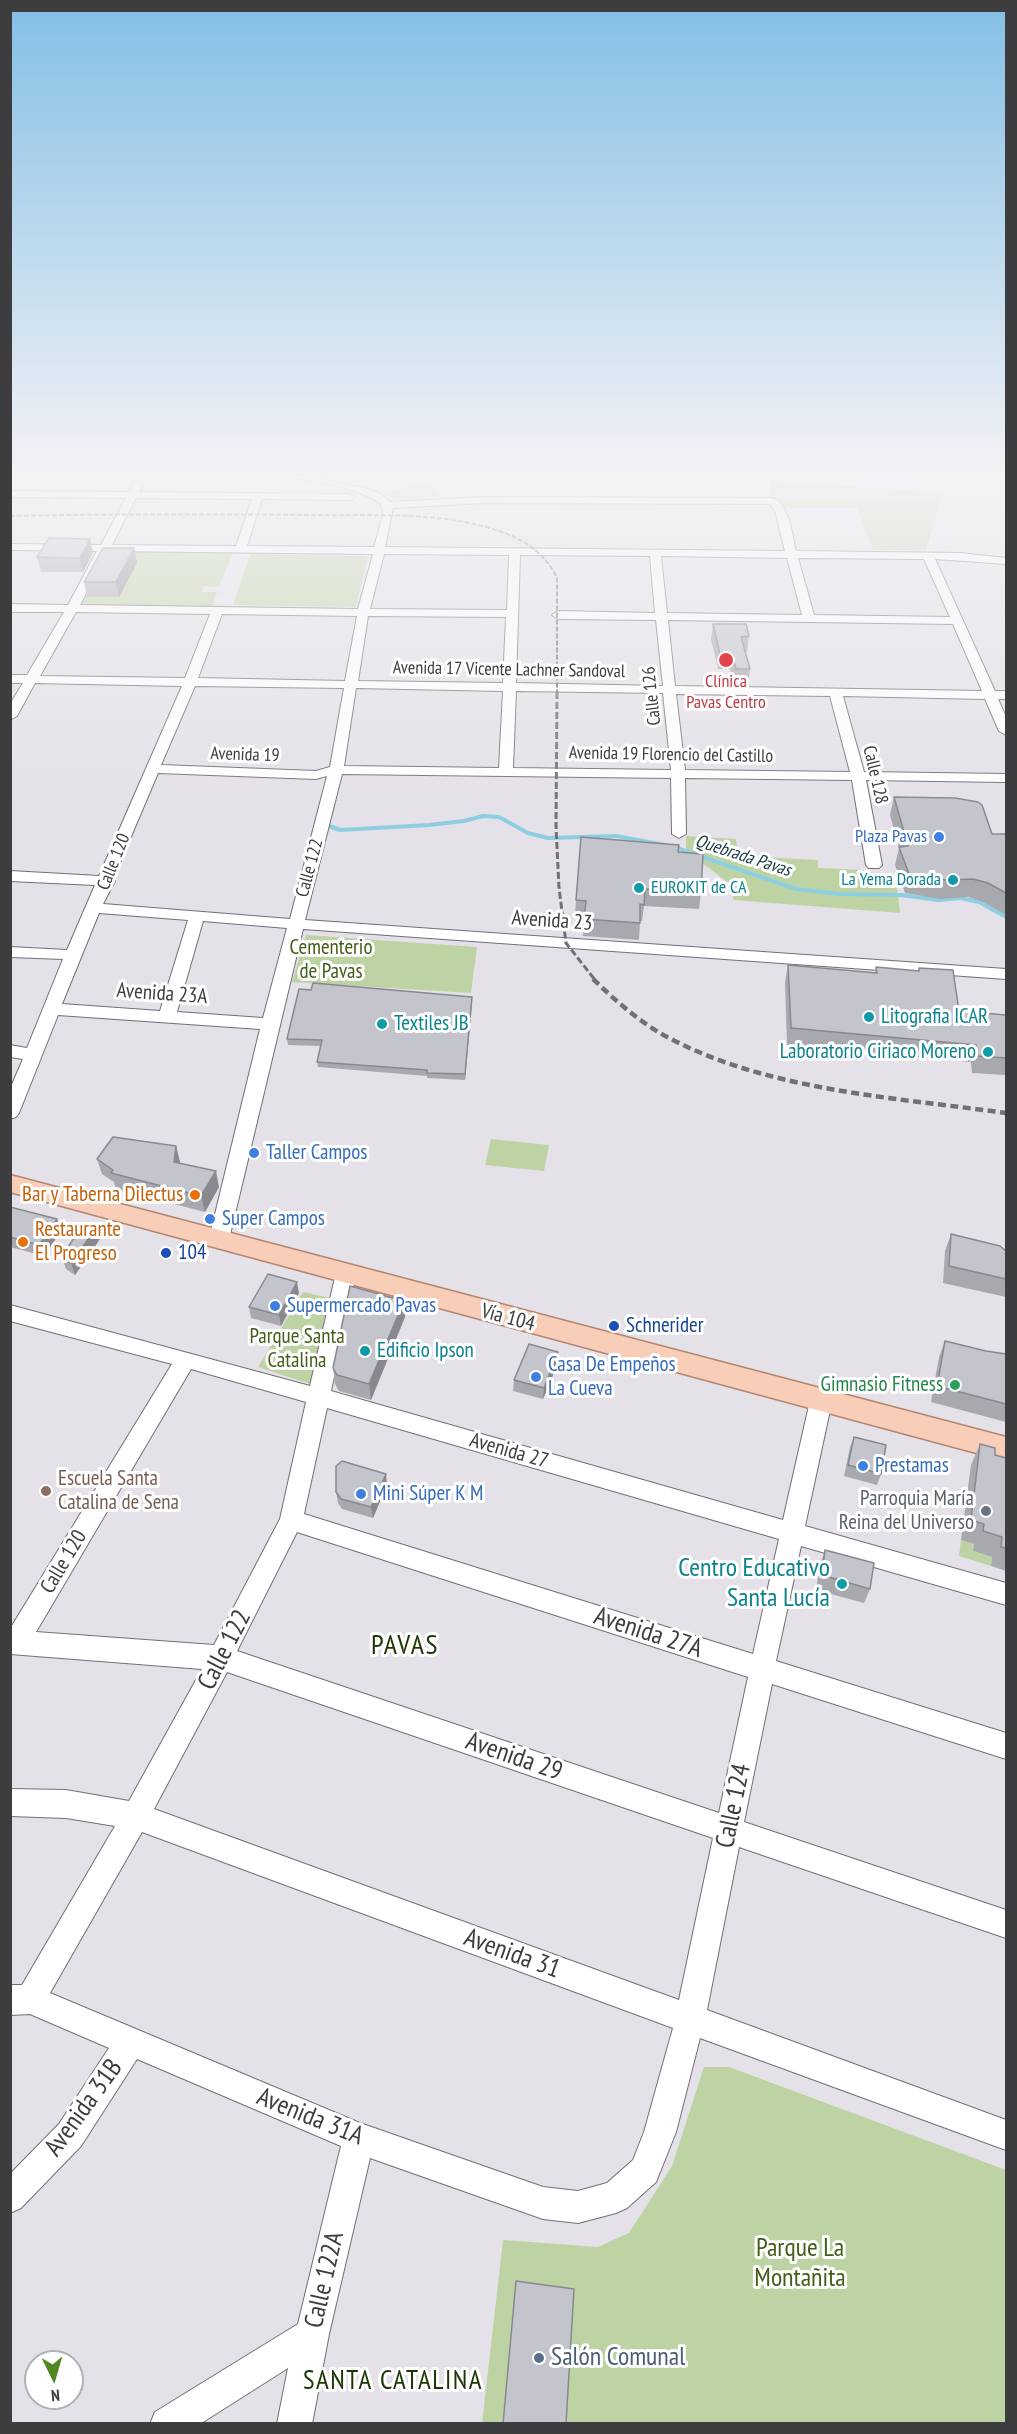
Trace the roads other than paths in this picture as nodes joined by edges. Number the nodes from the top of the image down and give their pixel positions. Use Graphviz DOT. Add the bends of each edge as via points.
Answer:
graph roads {
  1 [pos="85,584"];
  2 [pos="370,584"];
  3 [pos="513,584"];
  4 [pos="658,584"];
  5 [pos="799,584"];
  6 [pos="941,584"];
  7 [pos="10,608"];
  8 [pos="72,609"];
  9 [pos="217,611"];
  10 [pos="363,613"];
  11 [pos="511,614"];
  12 [pos="558,615"];
  13 [pos="662,617"];
  14 [pos="809,619"];
  15 [pos="959,621"];
  16 [pos="10,680"];
  17 [pos="32,680"];
  18 [pos="190,682"];
  19 [pos="352,685"];
  20 [pos="509,686"];
  21 [pos="670,691"];
  22 [pos="836,694"];
  23 [pos="990,695"];
  24 [pos="1006,695"];
  25 [pos="10,716"];
  26 [pos="1006,731"];
  27 [pos="152,769"];
  28 [pos="336,770"];
  29 [pos="506,771"];
  30 [pos="678,772"];
  31 [pos="858,776"];
  32 [pos="1006,778"];
  33 [pos="679,834"];
  34 [pos="874,865"];
  35 [pos="10,876"];
  36 [pos="107,881"];
  37 [pos="95,908"];
  38 [pos="197,916"];
  39 [pos="296,924"];
  40 [pos="10,952"];
  41 [pos="73,956"];
  42 [pos="1006,974"];
  43 [pos="51,1009"];
  44 [pos="167,1017"];
  45 [pos="270,1024"];
  46 [pos="10,1051"];
  47 [pos="33,1054"];
  48 [pos="10,1113"];
  49 [pos="10,1183"];
  50 [pos="219,1239"];
  51 [pos="346,1273"];
  52 [pos="10,1313"];
  53 [pos="186,1359"];
  54 [pos="319,1396"];
  55 [pos="821,1401"];
  56 [pos="1006,1449"];
  57 [pos="291,1520"];
  58 [pos="793,1534"];
  59 [pos="1006,1594"];
  60 [pos="13,1642"];
  61 [pos="221,1658"];
  62 [pos="762,1669"];
  63 [pos="1006,1746"];
  64 [pos="10,1802"];
  65 [pos="136,1816"];
  66 [pos="730,1830"];
  67 [pos="1006,1924"];
  68 [pos="20,2000"];
  69 [pos="690,2019"];
  70 [pos="130,2043"];
  71 [pos="1006,2135"];
  72 [pos="359,2138"];
  73 [pos="10,2197"];
  74 [pos="616,2197"];
  75 [pos="312,2334"];
  76 [pos="167,2424"];
  77 [pos="294,2424"];
  1 -- 8 [label="street"];
  2 -- 10 [label="street, Calle 122"];
  3 -- 11 [label="street"];
  4 -- 13 [label="street, Calle 126"];
  5 -- 14 [label="street"];
  6 -- 15 [label="street"];
  7 -- 8 [label="street"];
  8 -- 9 [label="street"];
  8 -- 17 [label="street"];
  9 -- 10 [label="street"];
  9 -- 18 [label="street, Calle 120"];
  10 -- 11 [label="street"];
  10 -- 19 [label="street, Calle 122"];
  11 -- 20 [label="street"];
  12 -- 13 [label="street"];
  13 -- 14 [label="street"];
  13 -- 21 [label="street, Calle 126"];
  14 -- 15 [label="street"];
  15 -- 23 [label="street"];
  16 -- 17 [label="street, Avenida 17 Vicente Lachner Sandoval"];
  17 -- 18 [label="street, Avenida 17 Vicente Lachner Sandoval"];
  17 -- 25 [label="street"];
  18 -- 19 [label="street, Avenida 17 Vicente Lachner Sandoval"];
  18 -- 27 [label="street, Calle 120"];
  19 -- 20 [label="street, Avenida 17 Vicente Lachner Sandoval"];
  19 -- 28 [label="street, Calle 122"];
  20 -- 21 [label="street, Avenida 17 Vicente Lachner Sandoval"];
  20 -- 29 [label="street"];
  21 -- 22 [label="street, Avenida 17 Vicente Lachner Sandoval"];
  21 -- 30 [label="street, Calle 126"];
  22 -- 23 [label="street, Avenida 17 Vicente Lachner Sandoval"];
  22 -- 31 [label="street, Calle 128"];
  23 -- 24 [label="street, Avenida 17 Vicente Lachner Sandoval"];
  23 -- 26 [label="street"];
  27 -- 28 [label="street, Avenida 19" via="316,775"];
  27 -- 36 [label="street, Calle 120"];
  28 -- 29 [label="street, Avenida 19 Florencio del Castillo"];
  28 -- 39 [label="street, Calle 122"];
  29 -- 30 [label="street, Avenida 19 Florencio del Castillo"];
  30 -- 31 [label="street, Avenida 19 Florencio del Castillo"];
  30 -- 33 [label="street, Calle 126"];
  31 -- 32 [label="street, Avenida 19 Florencio del Castillo"];
  31 -- 34 [label="street, Calle 128"];
  35 -- 36 [label="street"];
  36 -- 37 [label="street, Calle 120"];
  37 -- 38 [label="street, Avenida 23"];
  37 -- 41 [label="street, Calle 120"];
  38 -- 39 [label="street, Avenida 23"];
  38 -- 44 [label="street"];
  39 -- 42 [label="street, Avenida 23"];
  39 -- 45 [label="street, Calle 122"];
  40 -- 41 [label="street"];
  41 -- 43 [label="street, Calle 120"];
  43 -- 44 [label="street, Avenida 23A"];
  43 -- 47 [label="street, Calle 120"];
  44 -- 45 [label="street, Avenida 23A"];
  45 -- 50 [label="street, Calle 122"];
  46 -- 47 [label="street"];
  47 -- 48 [label="street, Calle 120"];
  49 -- 50 [label="main road, Vía 104"];
  50 -- 51 [label="main road, Vía 104"];
  51 -- 54 [label="street, Calle 122"];
  51 -- 55 [label="main road, Vía 104"];
  52 -- 53 [label="street, Avenida 27"];
  53 -- 54 [label="street, Avenida 27"];
  53 -- 60 [label="street, Calle 120"];
  54 -- 57 [label="street, Calle 122"];
  54 -- 58 [label="street, Avenida 27"];
  55 -- 56 [label="main road, Vía 104"];
  55 -- 58 [label="street, Calle 124"];
  57 -- 61 [label="street, Calle 122"];
  57 -- 62 [label="street, Avenida 27A"];
  58 -- 59 [label="street, Avenida 27"];
  58 -- 62 [label="street, Calle 124"];
  60 -- 61 [label="street, Avenida 29"];
  61 -- 65 [label="street, Calle 122"];
  61 -- 66 [label="street, Avenida 29"];
  62 -- 63 [label="street, Avenida 27A"];
  62 -- 66 [label="street, Calle 124"];
  64 -- 65 [label="street, Avenida 31" via="66,1804"];
  65 -- 68 [label="street, Calle 122"];
  65 -- 69 [label="street, Avenida 31"];
  66 -- 67 [label="street, Avenida 29"];
  66 -- 69 [label="street, Calle 124"];
  68 -- 70 [label="street, Avenida 31A"];
  69 -- 71 [label="street, Avenida 31"];
  69 -- 74 [label="street, Calle 124" via="660,2132 645,2171"];
  70 -- 72 [label="street, Avenida 31A"];
  70 -- 73 [label="street, Avenida 31B" via="70,2135"];
  72 -- 74 [label="street, Avenida 31A" via="543,2203 578,2207"];
  72 -- 75 [label="street, Calle 122A"];
  75 -- 76 [label="street"];
  75 -- 77 [label="street, Calle 122A"];
}
